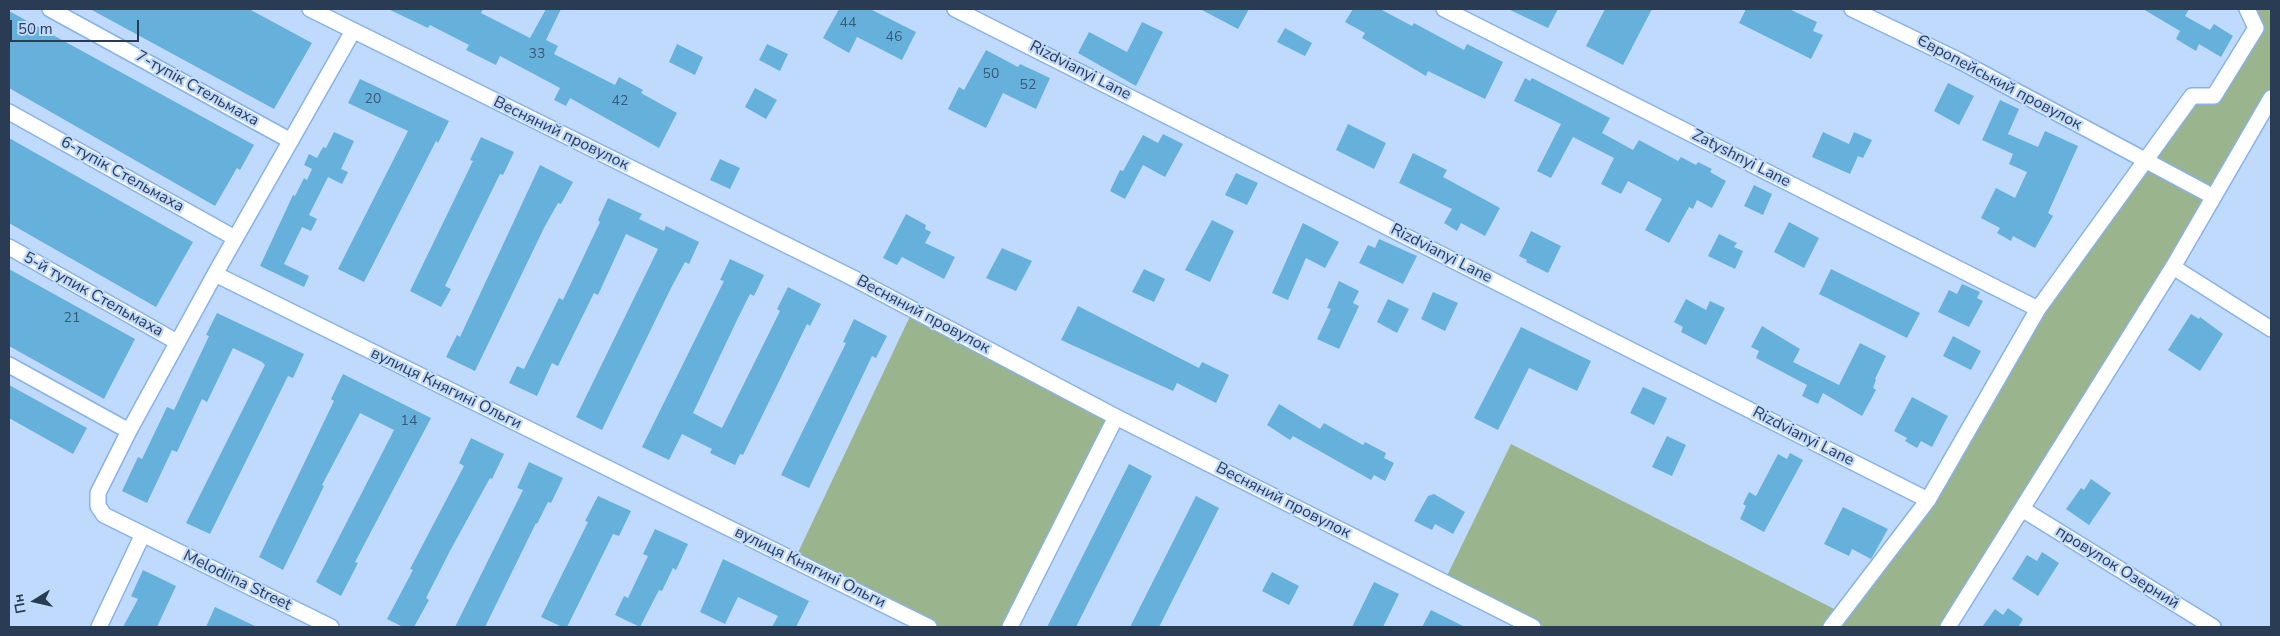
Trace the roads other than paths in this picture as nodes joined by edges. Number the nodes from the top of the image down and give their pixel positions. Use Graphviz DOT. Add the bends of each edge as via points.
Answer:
graph roads {
  1 [pos="50,9"];
  2 [pos="310,9"];
  3 [pos="955,9"];
  4 [pos="1444,9"];
  5 [pos="1852,9"];
  6 [pos="2243,9"];
  7 [pos="353,31"];
  8 [pos="2271,98"];
  9 [pos="9,112"];
  10 [pos="291,141"];
  11 [pos="2145,160"];
  12 [pos="2212,196"];
  13 [pos="236,238"];
  14 [pos="9,247"];
  15 [pos="2173,267"];
  16 [pos="215,274"];
  17 [pos="2038,309"];
  18 [pos="2271,329"];
  19 [pos="177,342"];
  20 [pos="9,365"];
  21 [pos="1116,417"];
  22 [pos="128,431"];
  23 [pos="1928,500"];
  24 [pos="2022,509"];
  25 [pos="143,534"];
  26 [pos="99,627"];
  27 [pos="331,627"];
  28 [pos="929,627"];
  29 [pos="1010,627"];
  30 [pos="1534,627"];
  31 [pos="1830,627"];
  32 [pos="1948,627"];
  33 [pos="2213,627"];
  1 -- 10 [label="street, 7-тупік Стельмаха"];
  2 -- 7 [label="street, Весняний провулок"];
  3 -- 23 [label="street, Rizdvianyi Lane"];
  4 -- 17 [label="street, Zatyshnyi Lane"];
  5 -- 11 [label="street, Європейський провулок" via="1958,60"];
  6 -- 11 [label="street" via="2256,28 2214,96 2192,96"];
  7 -- 10 [label="street"];
  7 -- 21 [label="street, Весняний провулок" via="859,282"];
  8 -- 12 [label="street"];
  9 -- 13 [label="street, 6-тупік Стельмаха"];
  10 -- 13 [label="street"];
  11 -- 12 [label="street, Європейський провулок"];
  11 -- 17 [label="street"];
  12 -- 15 [label="street"];
  13 -- 16 [label="street"];
  14 -- 19 [label="street, 5-й тупик Стельмаха"];
  15 -- 18 [label="street"];
  15 -- 24 [label="street"];
  16 -- 19 [label="street, Melodiina Street"];
  16 -- 28 [label="street, вулиця Княгині Ольги"];
  17 -- 23 [label="street"];
  19 -- 22 [label="street, Melodiina Street"];
  20 -- 22 [label="street"];
  21 -- 29 [label="street"];
  21 -- 30 [label="street, Весняний провулок"];
  22 -- 25 [label="street, Melodiina Street" via="98,493 98,506 104,515"];
  23 -- 31 [label="street"];
  24 -- 32 [label="street"];
  24 -- 33 [label="street, провулок Озерний"];
  25 -- 26 [label="street"];
  25 -- 27 [label="street, Melodiina Street"];
}
